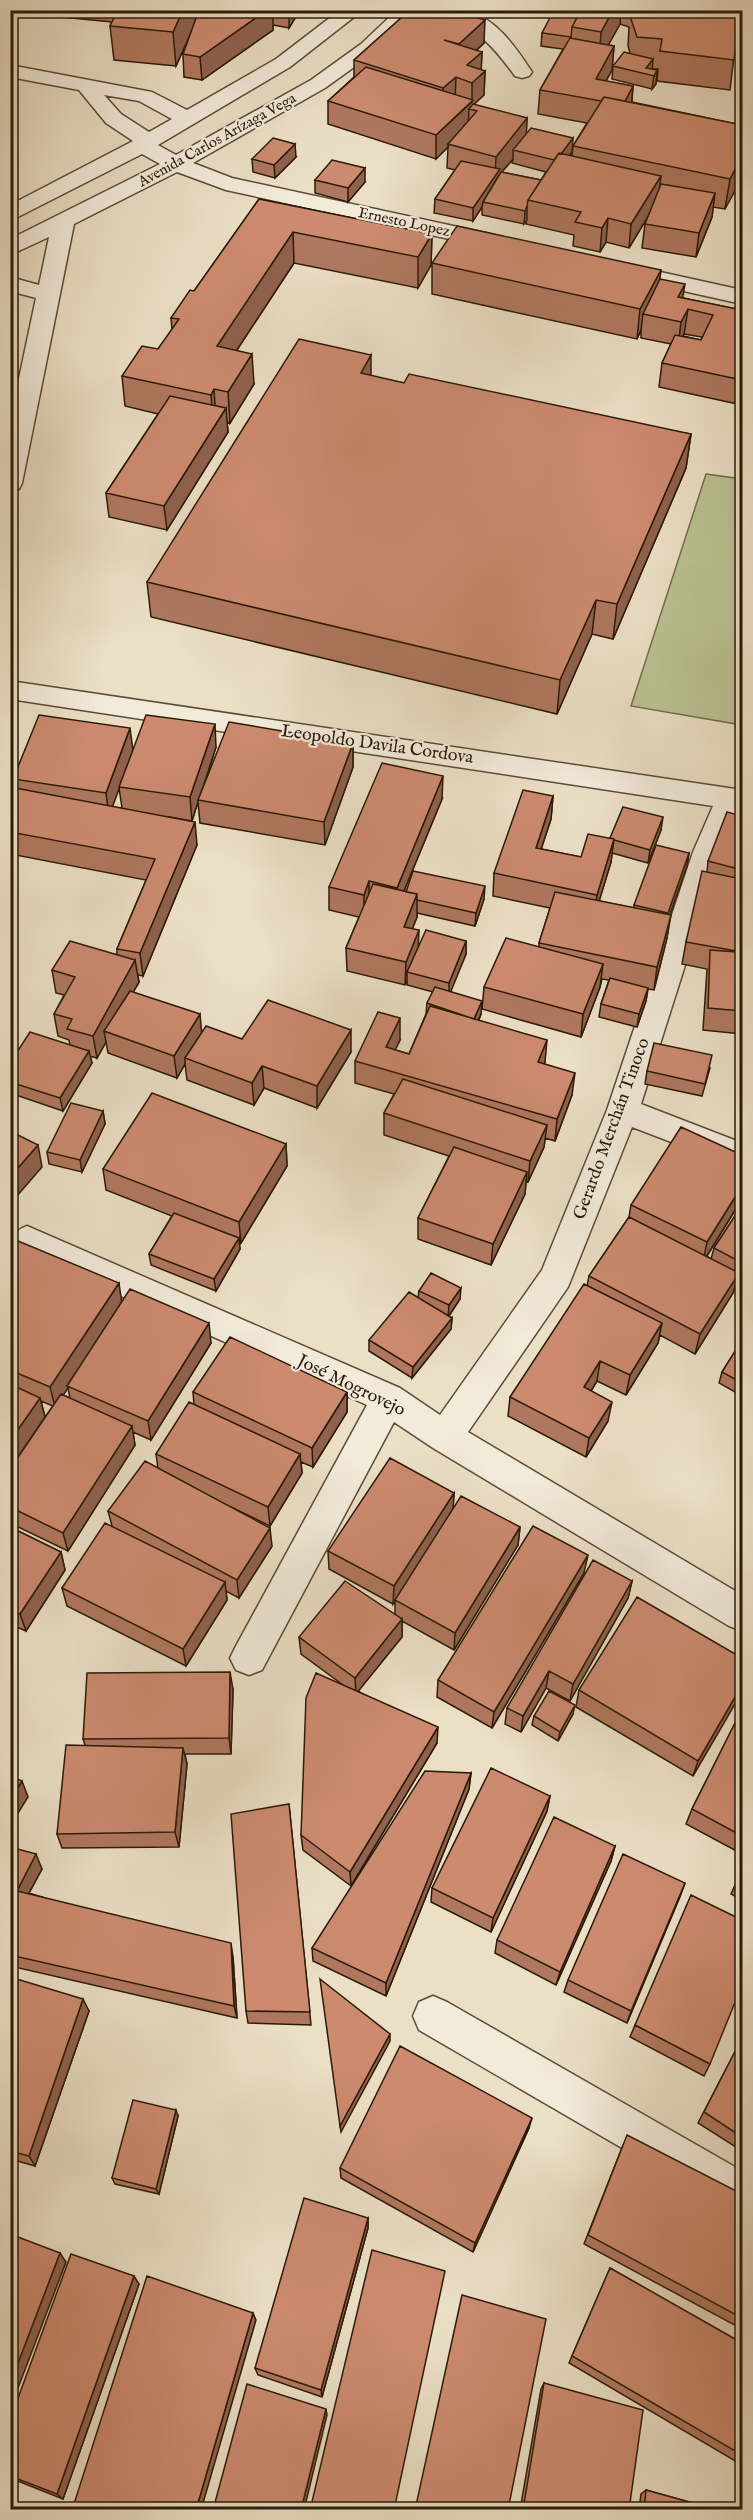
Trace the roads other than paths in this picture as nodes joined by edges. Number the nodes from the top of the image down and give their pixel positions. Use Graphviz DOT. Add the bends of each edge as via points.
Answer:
graph roads {
  1 [pos="353,10"];
  2 [pos="409,10"];
  3 [pos="444,10"];
  4 [pos="10,71"];
  5 [pos="522,72"];
  6 [pos="87,86"];
  7 [pos="186,118"];
  8 [pos="145,143"];
  9 [pos="176,164"];
  10 [pos="10,214"];
  11 [pos="63,222"];
  12 [pos="513,246"];
  13 [pos="10,248"];
  14 [pos="593,264"];
  15 [pos="10,284"];
  16 [pos="48,294"];
  17 [pos="742,297"];
  18 [pos="10,483"];
  19 [pos="10,690"];
  20 [pos="737,799"];
  21 [pos="622,1110"];
  22 [pos="742,1156"];
  23 [pos="10,1261"];
  24 [pos="388,1400"];
  25 [pos="445,1437"];
  26 [pos="742,1614"];
  27 [pos="249,1658"];
  28 [pos="433,2016"];
  29 [pos="742,2194"];
  1 -- 7 [label="street, Avenida Carlos Arízaga Vega" via="283,63"];
  2 -- 9 [label="street, Avenida Carlos Arízaga Vega" via="368,48 318,84"];
  3 -- 5 [label="street" via="469,17 488,29"];
  4 -- 6 [label="street"];
  6 -- 7 [label="street" via="145,96"];
  6 -- 8 [label="street, Ernesto Lopez" via="106,114"];
  7 -- 8 [label="street, Avenida Carlos Arízaga Vega"];
  8 -- 9 [label="street, Ernesto Lopez"];
  8 -- 10 [label="street, Avenida Carlos Arízaga Vega"];
  9 -- 11 [label="street, Avenida Carlos Arízaga Vega"];
  9 -- 12 [label="street, Ernesto Lopez" via="226,183"];
  11 -- 13 [label="street, Avenida Carlos Arízaga Vega"];
  11 -- 16 [label="street"];
  14 -- 17 [label="street"];
  15 -- 16 [label="street"];
  16 -- 18 [label="street"];
  19 -- 20 [label="street, Leopoldo Davila Cordova"];
  20 -- 21 [label="street, Gerardo Merchán Tinoco" via="707,852"];
  21 -- 22 [label="street"];
  21 -- 25 [label="street, Gerardo Merchán Tinoco" via="556,1277"];
  23 -- 24 [label="street, José Mogrovejo" via="27,1240"];
  24 -- 25 [label="street, José Mogrovejo"];
  24 -- 27 [label="street"];
  25 -- 26 [label="street, José Mogrovejo"];
  28 -- 29 [label="street"];
}
